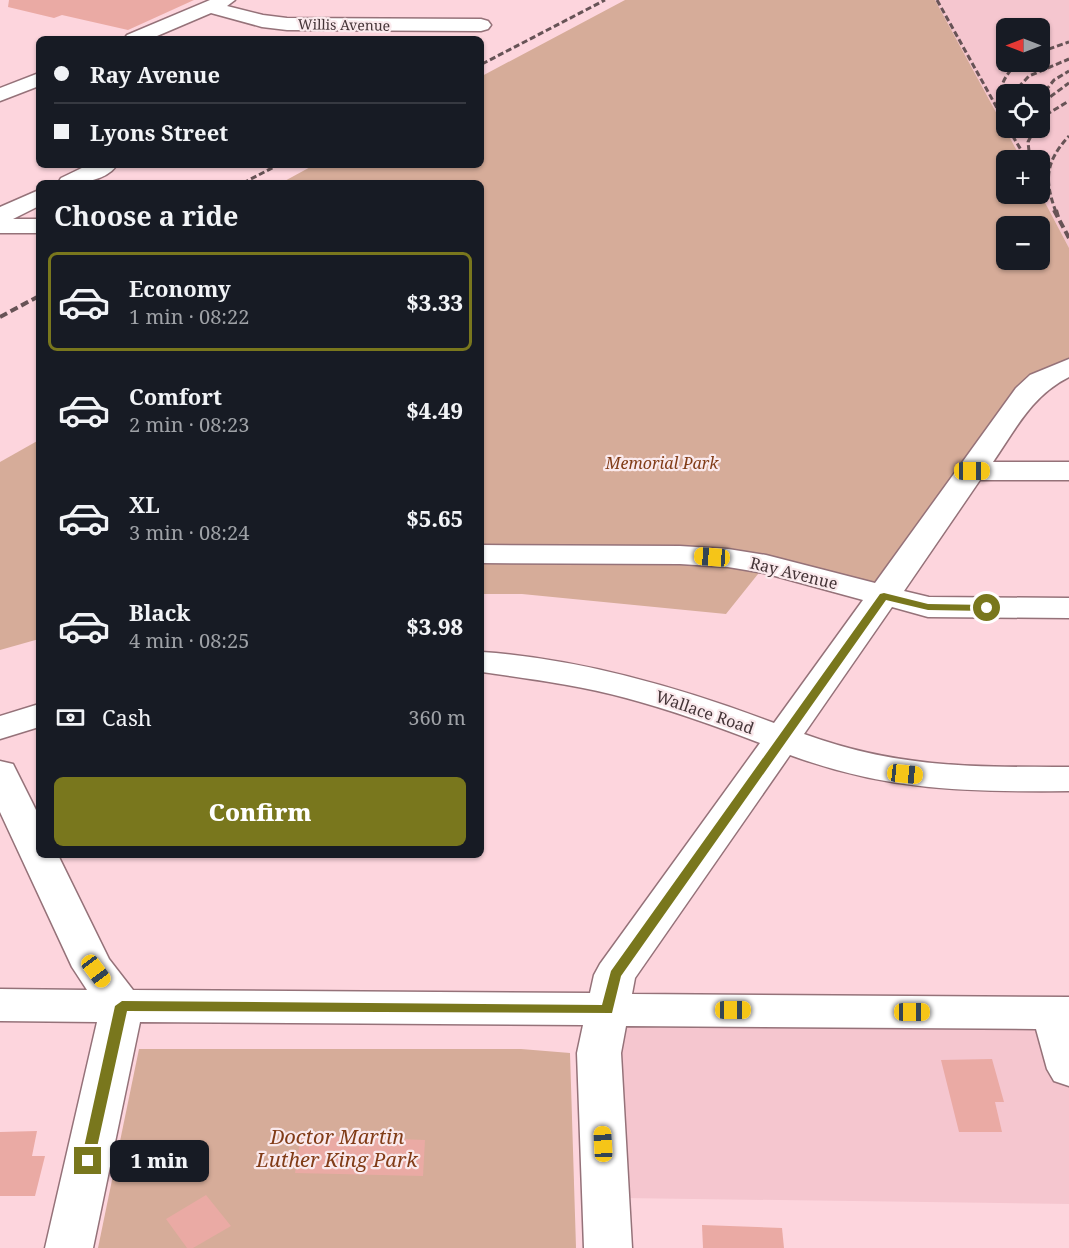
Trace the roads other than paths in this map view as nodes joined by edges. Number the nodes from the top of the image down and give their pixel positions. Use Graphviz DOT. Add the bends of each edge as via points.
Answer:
graph roads {
  1 [pos="218,4"];
  2 [pos="481,25"];
  3 [pos="400,26"];
  4 [pos="141,36"];
  5 [pos="378,36"];
  6 [pos="36,80"];
  7 [pos="0,95"];
  8 [pos="100,168"];
  9 [pos="75,180"];
  10 [pos="36,198"];
  11 [pos="0,216"];
  12 [pos="0,226"];
  13 [pos="36,226"];
  14 [pos="1069,367"];
  15 [pos="972,471"];
  16 [pos="1069,471"];
  17 [pos="484,554"];
  18 [pos="884,596"];
  19 [pos="1069,608"];
  20 [pos="484,663"];
  21 [pos="36,716"];
  22 [pos="0,728"];
  23 [pos="782,738"];
  24 [pos="0,774"];
  25 [pos="1069,779"];
  26 [pos="36,849"];
  27 [pos="40,858"];
  28 [pos="0,1005"];
  29 [pos="122,1006"];
  30 [pos="608,1010"];
  31 [pos="1060,1013"];
  32 [pos="1069,1069"];
  33 [pos="69,1248"];
  34 [pos="608,1248"];
  1 -- 3 [label="street, Willis Avenue" via="280,23"];
  1 -- 4 [label="street"];
  2 -- 3 [label="street, Willis Avenue"];
  3 -- 5 [label="street"];
  6 -- 7 [label="street"];
  8 -- 9 [label="street"];
  10 -- 11 [label="street"];
  12 -- 13 [label="street"];
  14 -- 15 [label="street" via="1040,381 1026,394"];
  15 -- 16 [label="street"];
  15 -- 18 [label="street"];
  17 -- 18 [label="street, Ray Avenue" via="728,558 766,564"];
  18 -- 19 [label="street, Ray Avenue" via="928,607"];
  18 -- 23 [label="street"];
  20 -- 23 [label="street, Wallace Road" via="528,667 639,690"];
  21 -- 22 [label="street"];
  23 -- 25 [label="street, Wallace Road" via="831,756 905,774"];
  23 -- 30 [label="street" via="615,975"];
  24 -- 26 [label="street"];
  27 -- 29 [label="street" via="93,967"];
  28 -- 29 [label="street"];
  29 -- 30 [label="street"];
  29 -- 33 [label="street"];
  30 -- 31 [label="street"];
  30 -- 34 [label="street" via="599,1053"];
  31 -- 32 [label="street"];
}
